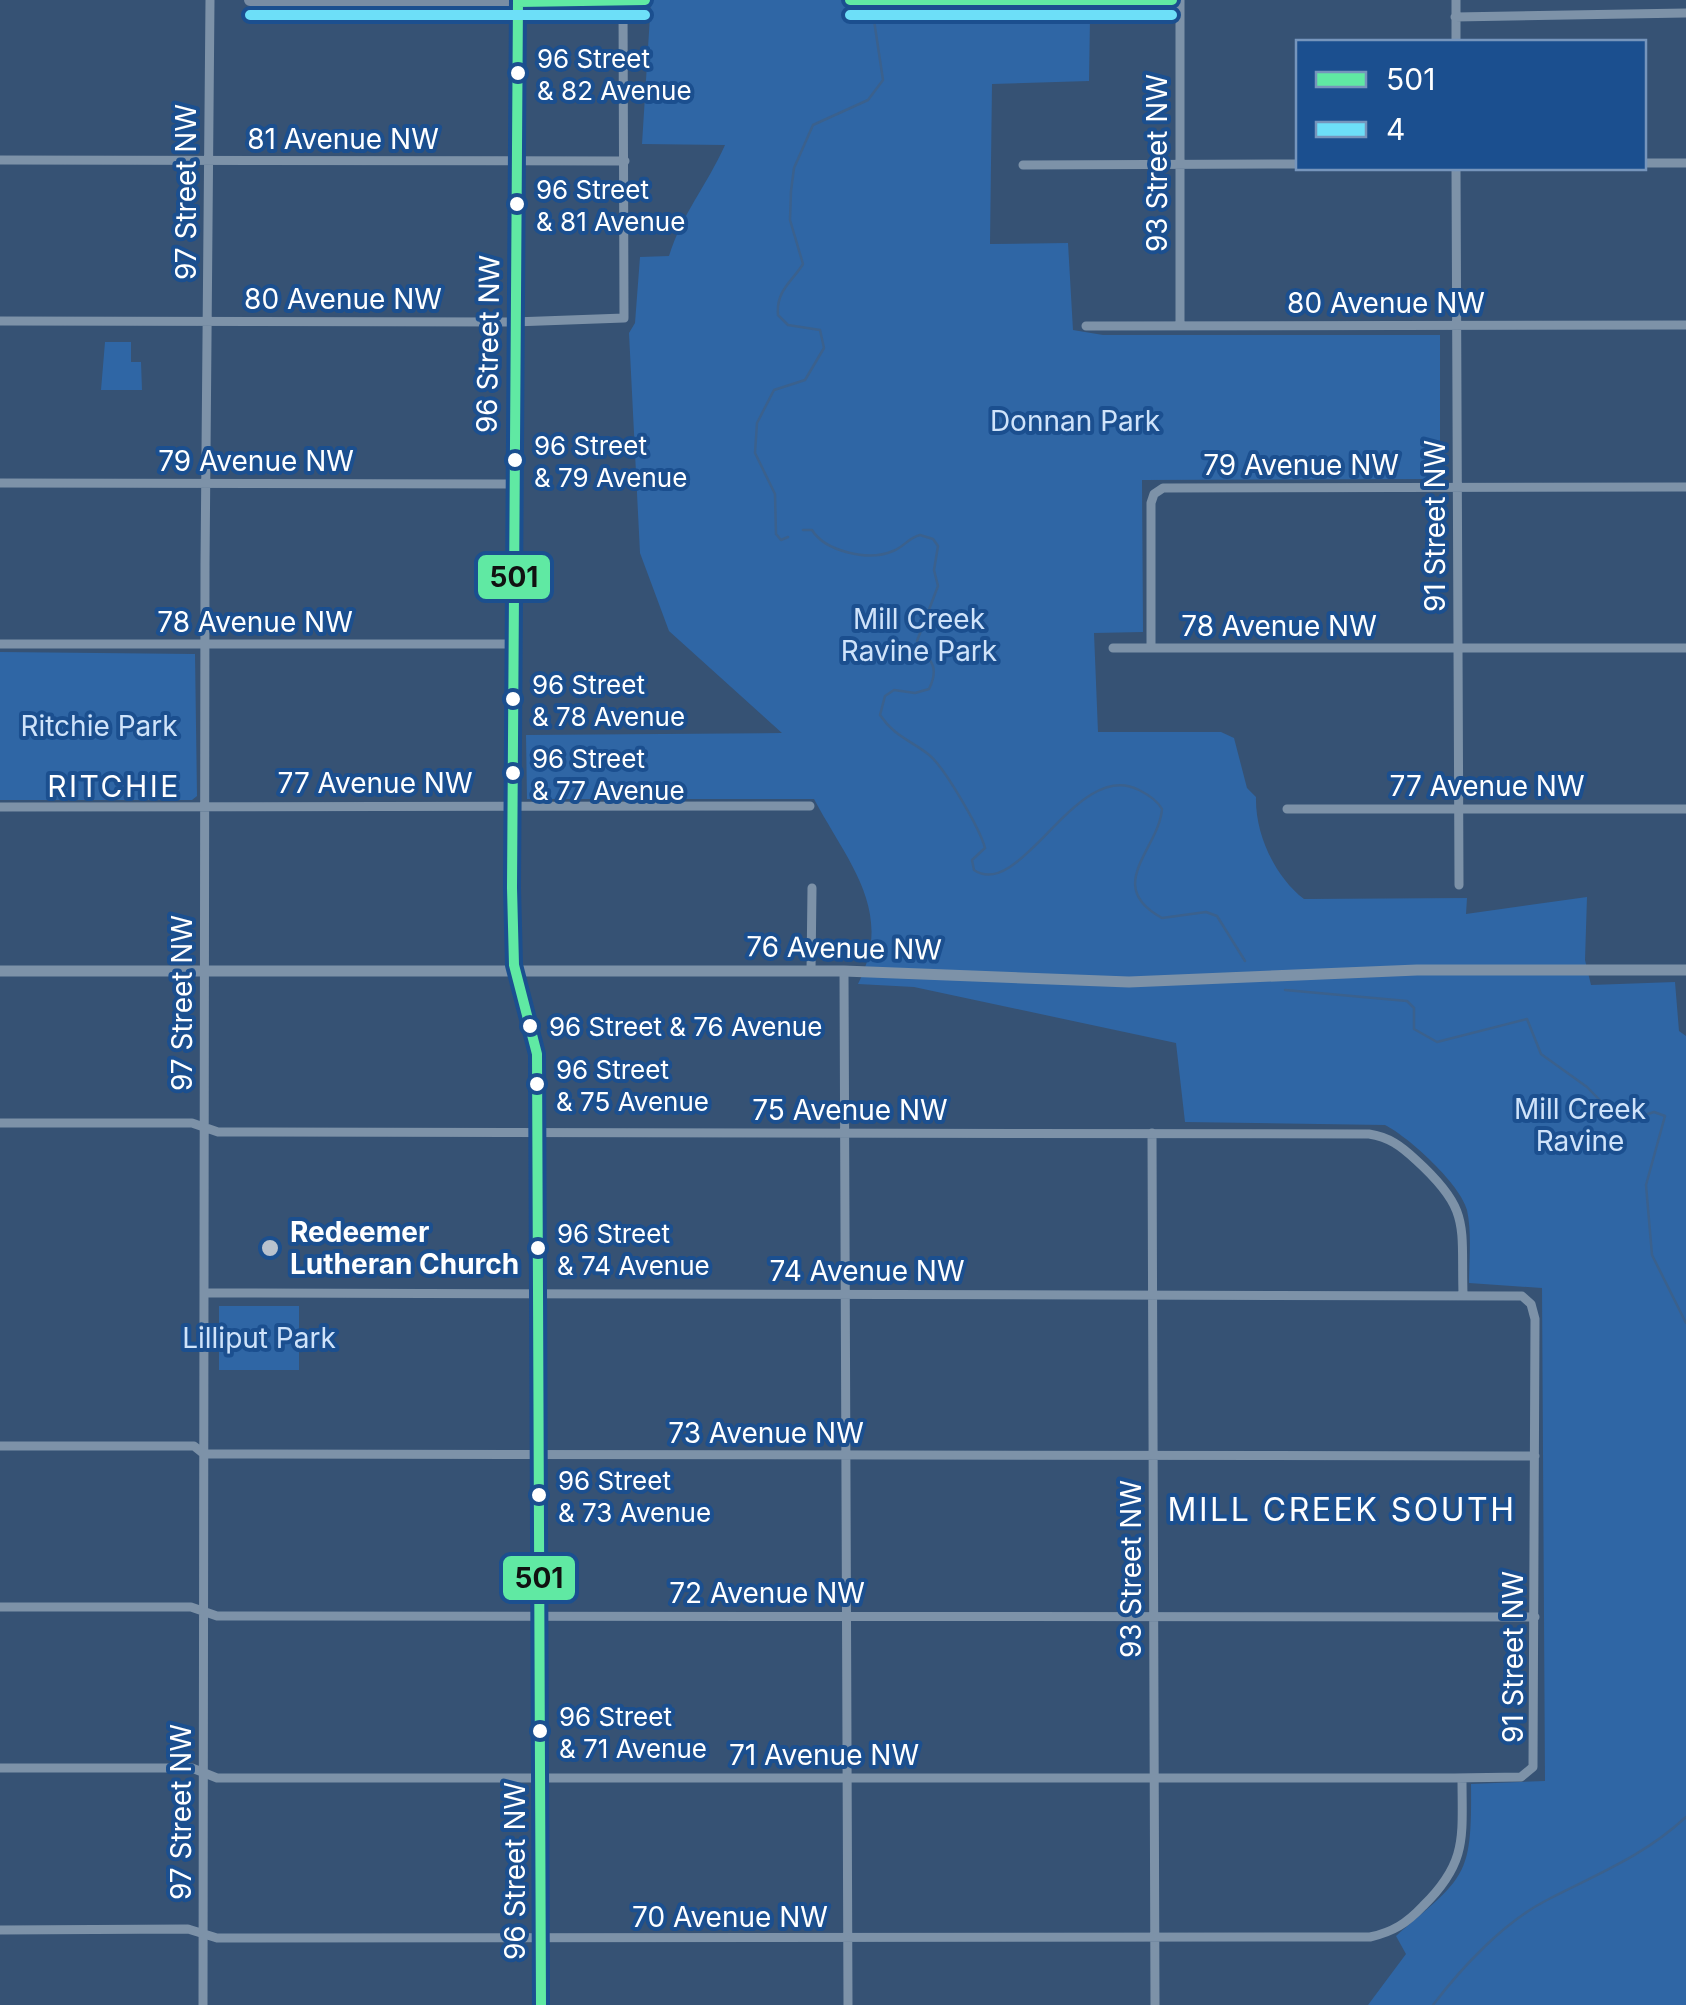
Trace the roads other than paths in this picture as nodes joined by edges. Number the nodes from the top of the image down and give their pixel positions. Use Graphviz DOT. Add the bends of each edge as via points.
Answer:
graph roads {
  1 [pos="210,0"];
  2 [pos="250,0"];
  3 [pos="623,0"];
  4 [pos="646,0"];
  5 [pos="850,0"];
  6 [pos="1032,0"];
  7 [pos="1172,0"];
  8 [pos="1180,0"];
  9 [pos="1456,0"];
  10 [pos="518,1"];
  11 [pos="1686,12"];
  12 [pos="1456,16"];
  13 [pos="1456,40"];
  14 [pos="0,160"];
  15 [pos="208,161"];
  16 [pos="516,161"];
  17 [pos="626,161"];
  18 [pos="1646,163"];
  19 [pos="1686,163"];
  20 [pos="1180,164"];
  21 [pos="1296,164"];
  22 [pos="1022,165"];
  23 [pos="1456,170"];
  24 [pos="0,321"];
  25 [pos="207,321"];
  26 [pos="514,322"];
  27 [pos="1686,325"];
  28 [pos="1086,326"];
  29 [pos="1180,326"];
  30 [pos="1457,326"];
  31 [pos="0,483"];
  32 [pos="205,483"];
  33 [pos="511,484"];
  34 [pos="1686,487"];
  35 [pos="1458,488"];
  36 [pos="0,644"];
  37 [pos="511,644"];
  38 [pos="205,645"];
  39 [pos="1113,648"];
  40 [pos="1151,648"];
  41 [pos="1458,648"];
  42 [pos="1686,648"];
  43 [pos="512,805"];
  44 [pos="204,806"];
  45 [pos="810,806"];
  46 [pos="0,807"];
  47 [pos="1287,809"];
  48 [pos="1459,809"];
  49 [pos="1686,809"];
  50 [pos="1459,884"];
  51 [pos="812,888"];
  52 [pos="1686,970"];
  53 [pos="0,971"];
  54 [pos="205,971"];
  55 [pos="515,971"];
  56 [pos="811,971"];
  57 [pos="844,971"];
  58 [pos="0,1123"];
  59 [pos="204,1128"];
  60 [pos="844,1132"];
  61 [pos="538,1133"];
  62 [pos="1152,1133"];
  63 [pos="205,1293"];
  64 [pos="538,1294"];
  65 [pos="845,1294"];
  66 [pos="1152,1294"];
  67 [pos="1463,1294"];
  68 [pos="1528,1300"];
  69 [pos="0,1446"];
  70 [pos="204,1454"];
  71 [pos="539,1455"];
  72 [pos="845,1455"];
  73 [pos="1153,1456"];
  74 [pos="1534,1456"];
  75 [pos="0,1607"];
  76 [pos="204,1612"];
  77 [pos="846,1616"];
  78 [pos="1153,1616"];
  79 [pos="540,1617"];
  80 [pos="1535,1617"];
  81 [pos="0,1768"];
  82 [pos="204,1772"];
  83 [pos="1528,1774"];
  84 [pos="540,1778"];
  85 [pos="847,1778"];
  86 [pos="1154,1778"];
  87 [pos="1462,1778"];
  88 [pos="0,1930"];
  89 [pos="203,1934"];
  90 [pos="541,1939"];
  91 [pos="848,1939"];
  92 [pos="1155,1939"];
  93 [pos="204,2005"];
  94 [pos="541,2005"];
  95 [pos="848,2005"];
  96 [pos="1155,2005"];
  1 -- 15 [label="street, 97 Street NW"];
  2 -- 10 [label="main road"];
  3 -- 4 [label="main road"];
  3 -- 10 [label="main road"];
  3 -- 17 [label="street"];
  5 -- 6 [label="main road"];
  6 -- 7 [label="main road"];
  8 -- 20 [label="street, 93 Street NW"];
  9 -- 12 [label="street"];
  10 -- 16 [label="street, 96 Street NW"];
  11 -- 12 [label="street"];
  12 -- 13 [label="street"];
  14 -- 15 [label="street, 81 Avenue NW"];
  15 -- 16 [label="street, 81 Avenue NW"];
  15 -- 25 [label="street, 97 Street NW"];
  16 -- 17 [label="street, 81 Avenue NW"];
  16 -- 26 [label="street, 96 Street NW"];
  17 -- 26 [label="street, 80 Avenue NW" via="624,318"];
  18 -- 19 [label="street"];
  20 -- 21 [label="street"];
  20 -- 22 [label="street"];
  20 -- 29 [label="street, 93 Street NW"];
  23 -- 30 [label="street, 91 Street NW"];
  24 -- 25 [label="street, 80 Avenue NW"];
  25 -- 26 [label="street, 80 Avenue NW"];
  25 -- 32 [label="street, 97 Street NW"];
  26 -- 33 [label="street, 96 Street NW"];
  27 -- 30 [label="street, 80 Avenue NW"];
  28 -- 29 [label="street, 80 Avenue NW"];
  29 -- 30 [label="street, 80 Avenue NW"];
  30 -- 35 [label="street, 91 Street NW"];
  31 -- 32 [label="street, 79 Avenue NW"];
  32 -- 33 [label="street, 79 Avenue NW"];
  32 -- 38 [label="street, 97 Street NW"];
  33 -- 37 [label="street, 96 Street NW"];
  34 -- 35 [label="street, 79 Avenue NW"];
  35 -- 40 [label="street, 79 Avenue NW" via="1156,492"];
  35 -- 41 [label="street, 91 Street NW"];
  36 -- 38 [label="street, 78 Avenue NW"];
  37 -- 38 [label="street, 78 Avenue NW"];
  37 -- 43 [label="street, 96 Street NW"];
  38 -- 44 [label="street, 97 Street NW"];
  39 -- 40 [label="street, 78 Avenue NW"];
  40 -- 41 [label="street, 78 Avenue NW"];
  41 -- 42 [label="street, 78 Avenue NW"];
  41 -- 48 [label="street, 91 Street NW"];
  43 -- 44 [label="street, 77 Avenue NW"];
  43 -- 45 [label="street, 77 Avenue NW"];
  43 -- 55 [label="street, 96 Street NW"];
  44 -- 46 [label="street, 77 Avenue NW"];
  44 -- 54 [label="street, 97 Street NW"];
  47 -- 48 [label="street, 77 Avenue NW"];
  48 -- 49 [label="street, 77 Avenue NW"];
  48 -- 50 [label="street, 91 Street NW"];
  51 -- 56 [label="street"];
  52 -- 57 [label="street, 76 Avenue NW" via="1417,970 1166,982"];
  53 -- 54 [label="street, 76 Avenue NW"];
  54 -- 55 [label="street, 76 Avenue NW"];
  54 -- 59 [label="street, 97 Street NW"];
  55 -- 56 [label="street, 76 Avenue NW"];
  55 -- 61 [label="street, 96 Street NW" via="537,1046"];
  56 -- 57 [label="street, 76 Avenue NW"];
  57 -- 60 [label="street"];
  58 -- 59 [label="street, 75 Avenue NW"];
  59 -- 61 [label="street, 75 Avenue NW"];
  59 -- 63 [label="street, 97 Street NW"];
  60 -- 61 [label="street, 75 Avenue NW"];
  60 -- 62 [label="street, 75 Avenue NW"];
  60 -- 65 [label="street"];
  61 -- 64 [label="street, 96 Street NW"];
  62 -- 66 [label="street, 93 Street NW"];
  62 -- 67 [label="street, 75 Avenue NW" via="1361,1133 1398,1144 1456,1201"];
  63 -- 64 [label="street, 74 Avenue NW"];
  63 -- 70 [label="street, 97 Street NW"];
  64 -- 65 [label="street, 74 Avenue NW"];
  64 -- 71 [label="street, 96 Street NW"];
  65 -- 66 [label="street, 74 Avenue NW"];
  65 -- 72 [label="street"];
  66 -- 67 [label="street, 74 Avenue NW"];
  66 -- 73 [label="street, 93 Street NW"];
  67 -- 68 [label="street, 74 Avenue NW"];
  68 -- 74 [label="street, 91 Street NW" via="1535,1319"];
  69 -- 70 [label="street, 73 Avenue NW" via="194,1446"];
  70 -- 71 [label="street, 73 Avenue NW"];
  70 -- 76 [label="street, 97 Street NW"];
  71 -- 72 [label="street, 73 Avenue NW"];
  71 -- 79 [label="street, 96 Street NW"];
  72 -- 73 [label="street, 73 Avenue NW"];
  72 -- 77 [label="street"];
  73 -- 74 [label="street, 73 Avenue NW"];
  73 -- 78 [label="street, 93 Street NW"];
  74 -- 80 [label="street, 91 Street NW"];
  75 -- 76 [label="street, 72 Avenue NW"];
  76 -- 79 [label="street, 72 Avenue NW"];
  76 -- 82 [label="street, 97 Street NW"];
  77 -- 78 [label="street, 72 Avenue NW"];
  77 -- 79 [label="street, 72 Avenue NW"];
  77 -- 85 [label="street"];
  78 -- 80 [label="street, 72 Avenue NW"];
  78 -- 86 [label="street, 93 Street NW"];
  79 -- 84 [label="street, 96 Street NW"];
  80 -- 83 [label="street, 91 Street NW" via="1536,1757"];
  81 -- 82 [label="street, 71 Avenue NW"];
  82 -- 84 [label="street, 71 Avenue NW" via="217,1778"];
  82 -- 89 [label="street, 97 Street NW"];
  83 -- 87 [label="street, 71 Avenue NW"];
  84 -- 85 [label="street, 71 Avenue NW"];
  84 -- 90 [label="street, 96 Street NW"];
  85 -- 86 [label="street, 71 Avenue NW"];
  85 -- 91 [label="street"];
  86 -- 87 [label="street, 71 Avenue NW"];
  86 -- 92 [label="street, 93 Street NW"];
  87 -- 92 [label="street, 70 Avenue NW" via="1461,1852 1444,1886 1398,1928 1370,1938"];
  88 -- 89 [label="street, 70 Avenue NW"];
  89 -- 90 [label="street, 70 Avenue NW"];
  89 -- 93 [label="street, 97 Street NW"];
  90 -- 91 [label="street, 70 Avenue NW"];
  90 -- 94 [label="street, 96 Street NW"];
  91 -- 92 [label="street, 70 Avenue NW"];
  91 -- 95 [label="street"];
  92 -- 96 [label="street, 93 Street NW"];
}
